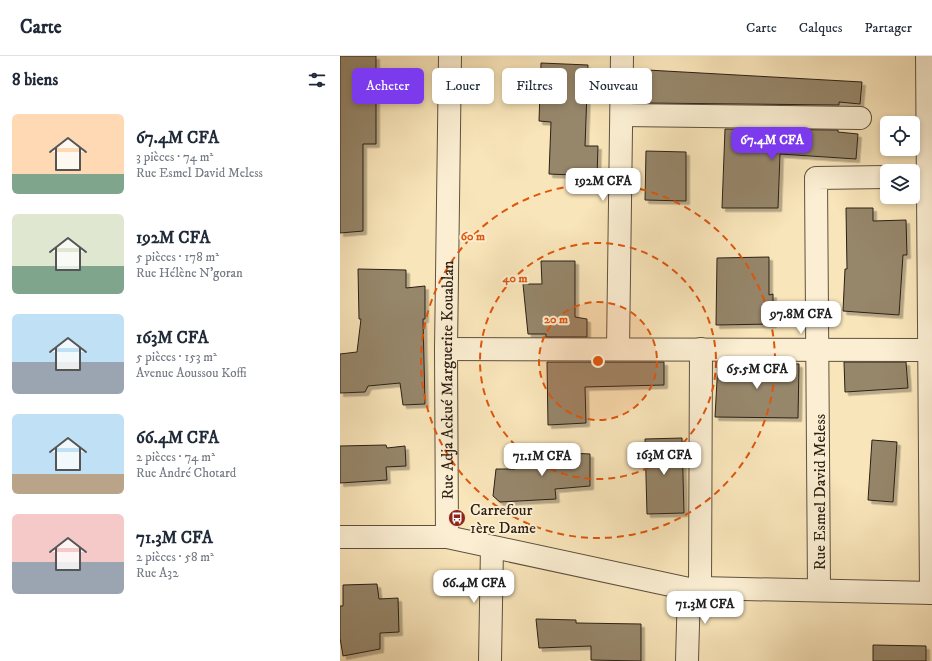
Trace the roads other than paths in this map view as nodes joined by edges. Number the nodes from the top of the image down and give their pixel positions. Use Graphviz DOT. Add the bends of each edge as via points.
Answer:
graph roads {
  1 [pos="450,56"];
  2 [pos="622,56"];
  3 [pos="927,56"];
  4 [pos="622,115"];
  5 [pos="860,118"];
  6 [pos="920,176"];
  7 [pos="880,177"];
  8 [pos="446,349"];
  9 [pos="618,349"];
  10 [pos="701,349"];
  11 [pos="818,350"];
  12 [pos="928,350"];
  13 [pos="340,537"];
  14 [pos="447,537"];
  15 [pos="492,547"];
  16 [pos="694,588"];
  17 [pos="819,590"];
  18 [pos="932,593"];
  19 [pos="490,661"];
  20 [pos="687,661"];
  1 -- 8 [label="street, Rue Adja Ackué Marguerite Kouablan"];
  2 -- 4 [label="street"];
  3 -- 6 [label="street"];
  4 -- 5 [label="street"];
  4 -- 9 [label="street"];
  6 -- 12 [label="street"];
  7 -- 11 [label="street, Rue Esmel David Meless" via="816,178"];
  8 -- 9 [label="street"];
  8 -- 14 [label="street, Rue Adja Ackué Marguerite Kouablan"];
  9 -- 10 [label="street"];
  10 -- 11 [label="street"];
  10 -- 16 [label="street"];
  11 -- 12 [label="street"];
  11 -- 17 [label="street, Rue Esmel David Meless"];
  12 -- 18 [label="street"];
  13 -- 14 [label="street"];
  14 -- 15 [label="street"];
  15 -- 16 [label="street"];
  15 -- 19 [label="street"];
  16 -- 17 [label="street"];
  16 -- 20 [label="street"];
  17 -- 18 [label="street"];
}
